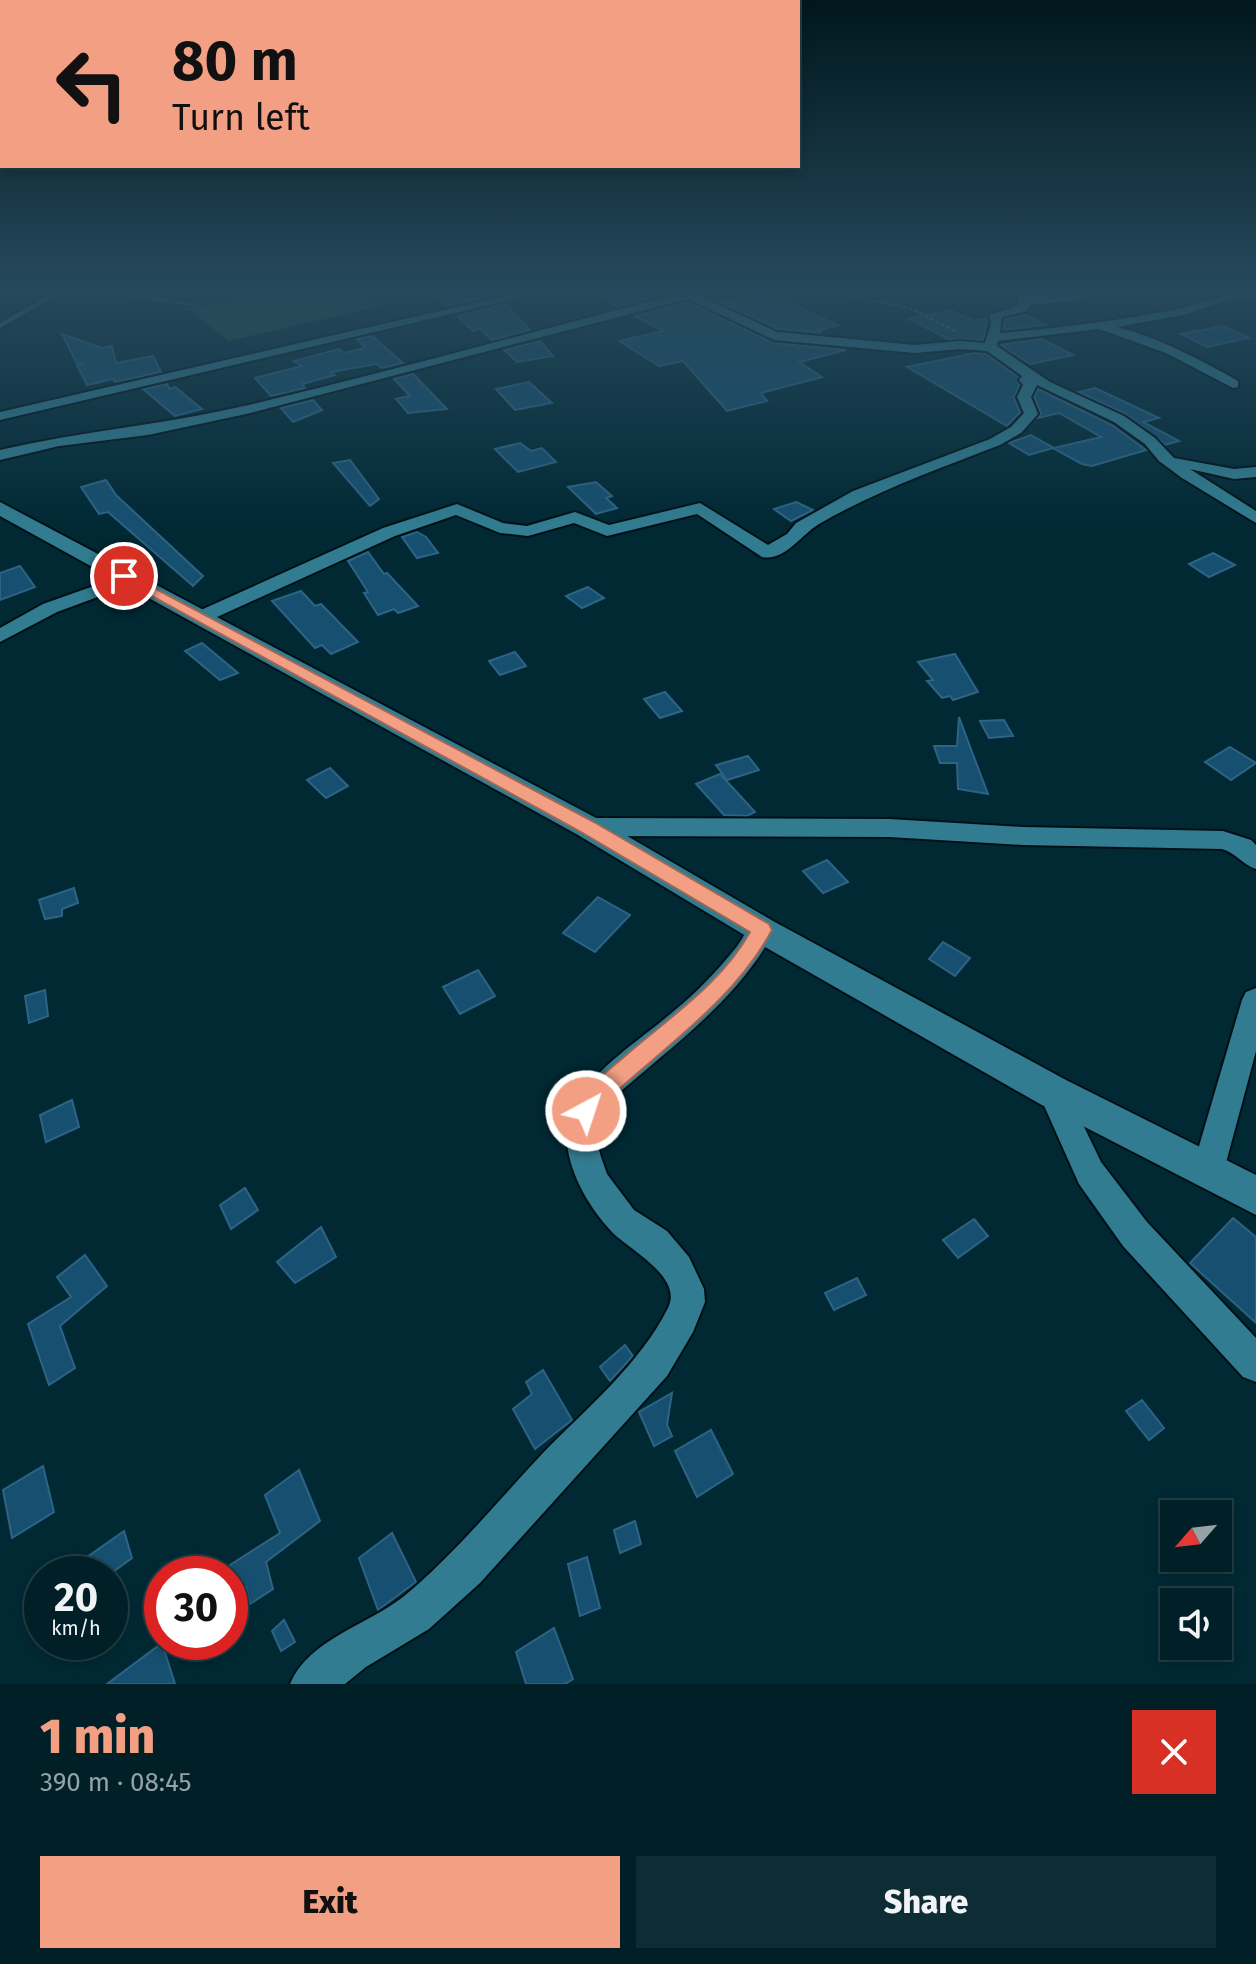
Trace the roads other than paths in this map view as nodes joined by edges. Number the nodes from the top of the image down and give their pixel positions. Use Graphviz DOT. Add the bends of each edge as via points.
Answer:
graph roads {
  1 [pos="202,370"];
  2 [pos="401,370"];
  3 [pos="1023,370"];
  4 [pos="1209,370"];
  5 [pos="1030,375"];
  6 [pos="1233,384"];
  7 [pos="0,416"];
  8 [pos="0,455"];
  9 [pos="1164,458"];
  10 [pos="1256,472"];
  11 [pos="0,508"];
  12 [pos="1256,518"];
  13 [pos="124,576"];
  14 [pos="199,618"];
  15 [pos="0,636"];
  16 [pos="588,827"];
  17 [pos="1256,860"];
  18 [pos="762,930"];
  19 [pos="1256,1000"];
  20 [pos="1053,1092"];
  21 [pos="1208,1170"];
  22 [pos="1256,1196"];
  23 [pos="1256,1364"];
  24 [pos="311,1684"];
  1 -- 7 [label="street"];
  2 -- 8 [label="street" via="261,407"];
  3 -- 5 [label="street"];
  4 -- 6 [label="street"];
  5 -- 9 [label="street" via="1119,419"];
  5 -- 14 [label="street" via="1024,397 1031,414 1016,430 859,494 768,553 700,508 607,531 575,517 528,531 500,528 457,509 366,542"];
  9 -- 10 [label="street" via="1215,471"];
  9 -- 12 [label="street"];
  11 -- 13 [label="street"];
  13 -- 14 [label="street"];
  13 -- 15 [label="street"];
  14 -- 16 [label="street"];
  16 -- 17 [label="street" via="889,828 1223,840 1242,846"];
  16 -- 18 [label="street"];
  18 -- 20 [label="street"];
  18 -- 24 [label="street" via="725,981 601,1091 586,1111 580,1135 596,1184 623,1221 655,1243 677,1269 687,1289 681,1320 654,1363 466,1569 414,1614"];
  19 -- 21 [label="street"];
  20 -- 21 [label="street"];
  20 -- 23 [label="street" via="1090,1173 1135,1234"];
  21 -- 22 [label="street"];
}
